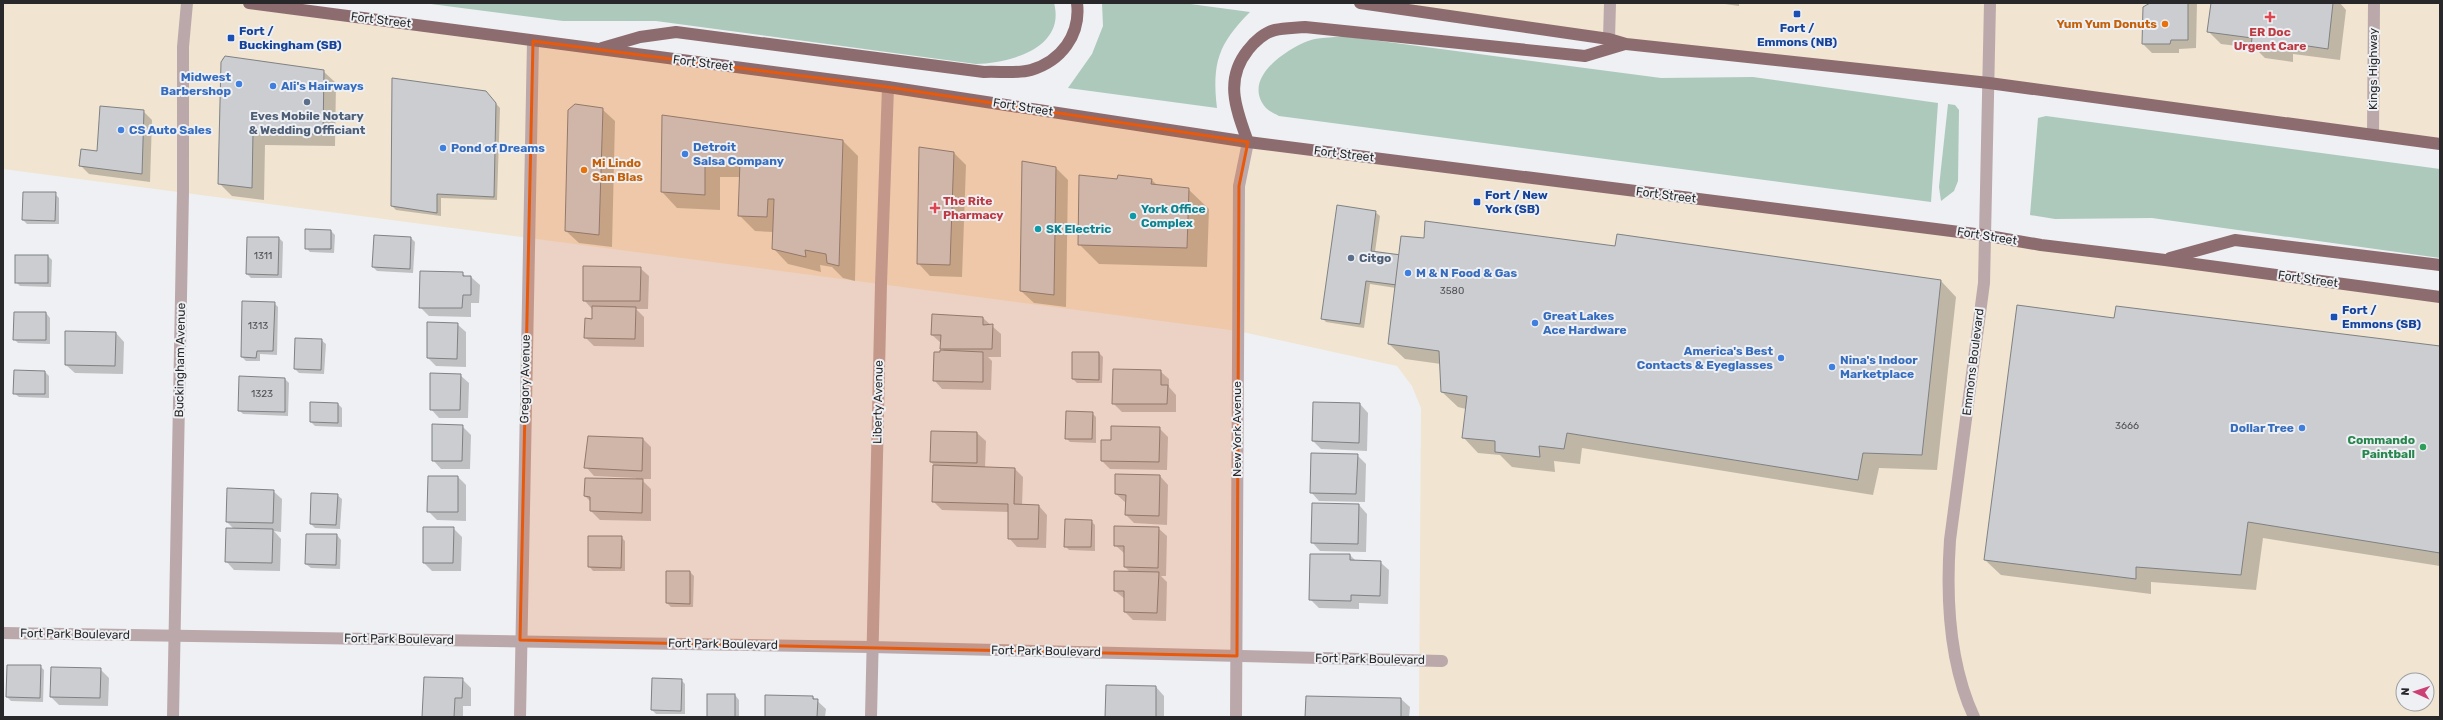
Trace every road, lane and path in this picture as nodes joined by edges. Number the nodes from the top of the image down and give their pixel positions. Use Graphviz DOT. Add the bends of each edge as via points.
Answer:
graph roads {
  1 [pos="187,3"];
  2 [pos="249,3"];
  3 [pos="1077,3"];
  4 [pos="1360,3"];
  5 [pos="1610,3"];
  6 [pos="1990,3"];
  7 [pos="2374,3"];
  8 [pos="1609,39"];
  9 [pos="533,41"];
  10 [pos="1626,44"];
  11 [pos="597,49"];
  12 [pos="1989,83"];
  13 [pos="888,87"];
  14 [pos="2373,134"];
  15 [pos="1248,142"];
  16 [pos="2440,144"];
  17 [pos="1984,235"];
  18 [pos="2165,260"];
  19 [pos="2440,265"];
  20 [pos="2440,298"];
  21 [pos="3,633"];
  22 [pos="175,636"];
  23 [pos="520,640"];
  24 [pos="871,647"];
  25 [pos="1237,656"];
  26 [pos="1442,661"];
  27 [pos="173,717"];
  28 [pos="520,717"];
  29 [pos="871,717"];
  30 [pos="1236,717"];
  31 [pos="1974,717"];
  1 -- 22 [label="street, Buckingham Avenue" via="184,47"];
  2 -- 9 [label="main road, Fort Street"];
  3 -- 11 [label="main road" via="1079,17 1071,42 1054,61 1029,71 984,72 676,32 640,37"];
  4 -- 8 [label="main road"];
  5 -- 8 [label="street"];
  6 -- 12 [label="street, Emmons Boulevard"];
  7 -- 14 [label="street, Kings Highway"];
  8 -- 10 [label="main road"];
  9 -- 11 [label="main road, Fort Street"];
  9 -- 23 [label="street, Gregory Avenue"];
  10 -- 12 [label="main road"];
  10 -- 15 [label="main road" via="1585,56 1305,27 1273,30 1253,43 1239,61 1233,81 1238,113"];
  11 -- 13 [label="main road, Fort Street"];
  12 -- 14 [label="main road"];
  12 -- 17 [label="street, Emmons Boulevard"];
  13 -- 15 [label="main road, Fort Street"];
  13 -- 24 [label="street, Liberty Avenue"];
  14 -- 16 [label="main road"];
  15 -- 17 [label="main road, Fort Street"];
  15 -- 25 [label="street, New York Avenue" via="1239,193"];
  17 -- 18 [label="main road, Fort Street" via="2041,245"];
  17 -- 31 [label="street, Emmons Boulevard" via="1984,282 1950,540 1948,573 1951,629 1960,672"];
  18 -- 19 [label="main road" via="2235,240"];
  18 -- 20 [label="main road, Fort Street"];
  21 -- 22 [label="street, Fort Park Boulevard"];
  22 -- 23 [label="street, Fort Park Boulevard"];
  22 -- 27 [label="street, Buckingham Avenue"];
  23 -- 24 [label="street, Fort Park Boulevard"];
  23 -- 28 [label="street, Gregory Avenue"];
  24 -- 25 [label="street, Fort Park Boulevard"];
  24 -- 29 [label="street, Liberty Avenue"];
  25 -- 26 [label="street, Fort Park Boulevard"];
  25 -- 30 [label="street, New York Avenue"];
}
